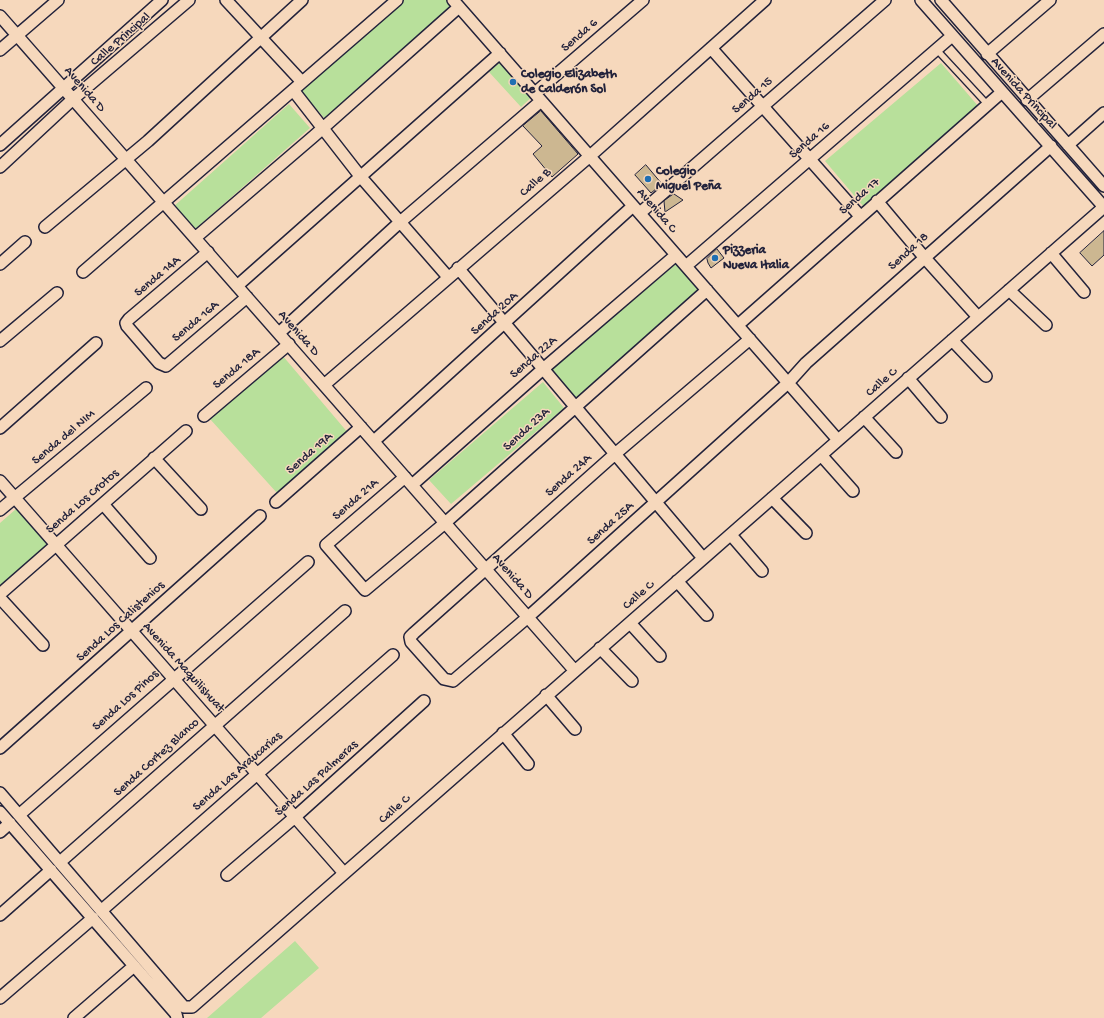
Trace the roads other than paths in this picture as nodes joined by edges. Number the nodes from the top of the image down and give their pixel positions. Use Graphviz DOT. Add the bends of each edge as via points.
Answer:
graph roads {
  1 [pos="58,0"];
  2 [pos="162,0"];
  3 [pos="189,0"];
  4 [pos="226,0"];
  5 [pos="302,0"];
  6 [pos="397,0"];
  7 [pos="643,0"];
  8 [pos="765,0"];
  9 [pos="885,0"];
  10 [pos="921,0"];
  11 [pos="1050,0"];
  12 [pos="948,2"];
  13 [pos="456,3"];
  14 [pos="0,16"];
  15 [pos="1104,34"];
  16 [pos="17,35"];
  17 [pos="952,36"];
  18 [pos="261,38"];
  19 [pos="710,48"];
  20 [pos="0,50"];
  21 [pos="937,50"];
  22 [pos="500,53"];
  23 [pos="987,54"];
  24 [pos="302,82"];
  25 [pos="64,88"];
  26 [pos="293,90"];
  27 [pos="1002,92"];
  28 [pos="538,97"];
  29 [pos="73,99"];
  30 [pos="1027,100"];
  31 [pos="987,104"];
  32 [pos="762,106"];
  33 [pos="1104,113"];
  34 [pos="322,129"];
  35 [pos="1068,144"];
  36 [pos="0,145"];
  37 [pos="1051,146"];
  38 [pos="590,156"];
  39 [pos="126,160"];
  40 [pos="810,160"];
  41 [pos="0,166"];
  42 [pos="360,176"];
  43 [pos="1104,186"];
  44 [pos="877,201"];
  45 [pos="164,202"];
  46 [pos="1104,207"];
  47 [pos="637,209"];
  48 [pos="860,216"];
  49 [pos="399,223"];
  50 [pos="45,227"];
  51 [pos="195,238"];
  52 [pos="25,242"];
  53 [pos="208,252"];
  54 [pos="1051,253"];
  55 [pos="676,255"];
  56 [pos="924,258"];
  57 [pos="0,264"];
  58 [pos="686,266"];
  59 [pos="458,268"];
  60 [pos="83,272"];
  61 [pos="448,277"];
  62 [pos="237,286"];
  63 [pos="707,290"];
  64 [pos="1009,290"];
  65 [pos="1084,292"];
  66 [pos="57,293"];
  67 [pos="247,297"];
  68 [pos="978,317"];
  69 [pos="505,324"];
  70 [pos="738,324"];
  71 [pos="1046,326"];
  72 [pos="279,333"];
  73 [pos="750,339"];
  74 [pos="952,340"];
  75 [pos="0,341"];
  76 [pos="96,344"];
  77 [pos="288,344"];
  78 [pos="162,366"];
  79 [pos="543,369"];
  80 [pos="986,376"];
  81 [pos="908,378"];
  82 [pos="788,383"];
  83 [pos="324,385"];
  84 [pos="146,388"];
  85 [pos="575,407"];
  86 [pos="204,416"];
  87 [pos="864,417"];
  88 [pos="941,417"];
  89 [pos="0,428"];
  90 [pos="362,428"];
  91 [pos="186,431"];
  92 [pos="838,440"];
  93 [pos="374,441"];
  94 [pos="896,452"];
  95 [pos="615,454"];
  96 [pos="821,455"];
  97 [pos="154,458"];
  98 [pos="408,481"];
  99 [pos="0,482"];
  100 [pos="853,491"];
  101 [pos="14,498"];
  102 [pos="772,498"];
  103 [pos="276,502"];
  104 [pos="656,502"];
  105 [pos="103,504"];
  106 [pos="201,509"];
  107 [pos="0,510"];
  108 [pos="260,516"];
  109 [pos="445,523"];
  110 [pos="806,533"];
  111 [pos="731,535"];
  112 [pos="56,545"];
  113 [pos="150,558"];
  114 [pos="703,558"];
  115 [pos="308,562"];
  116 [pos="486,569"];
  117 [pos="762,571"];
  118 [pos="677,581"];
  119 [pos="365,590"];
  120 [pos="0,594"];
  121 [pos="0,598"];
  122 [pos="345,611"];
  123 [pos="707,615"];
  124 [pos="528,617"];
  125 [pos="630,623"];
  126 [pos="131,631"];
  127 [pos="43,645"];
  128 [pos="600,648"];
  129 [pos="393,655"];
  130 [pos="660,656"];
  131 [pos="575,671"];
  132 [pos="173,678"];
  133 [pos="448,681"];
  134 [pos="632,681"];
  135 [pos="546,695"];
  136 [pos="424,701"];
  137 [pos="215,725"];
  138 [pos="576,729"];
  139 [pos="503,733"];
  140 [pos="0,748"];
  141 [pos="528,764"];
  142 [pos="257,774"];
  143 [pos="0,793"];
  144 [pos="0,812"];
  145 [pos="19,815"];
  146 [pos="295,817"];
  147 [pos="10,823"];
  148 [pos="0,832"];
  149 [pos="60,862"];
  150 [pos="51,870"];
  151 [pos="344,873"];
  152 [pos="227,875"];
  153 [pos="102,910"];
  154 [pos="0,915"];
  155 [pos="93,918"];
  156 [pos="134,966"];
  157 [pos="0,998"];
  158 [pos="74,1018"];
  159 [pos="177,1018"];
  1 -- 16 [label="street"];
  2 -- 25 [label="street, Calle Principal"];
  3 -- 29 [label="street, Calle Principal"];
  4 -- 18 [label="street"];
  5 -- 18 [label="street"];
  6 -- 24 [label="street"];
  7 -- 28 [label="street, Senda 6"];
  8 -- 19 [label="street, Calle B"];
  9 -- 32 [label="street, Senda 15"];
  10 -- 17 [label="street, Avenida Principal"];
  11 -- 23 [label="street"];
  12 -- 23 [label="street, Avenida Principal"];
  13 -- 22 [label="street, Avenida C"];
  13 -- 34 [label="street"];
  14 -- 16 [label="street, Avenida D"];
  15 -- 30 [label="street"];
  16 -- 20 [label="street"];
  16 -- 25 [label="street, Avenida D"];
  17 -- 21 [label="street, Senda 16"];
  17 -- 27 [label="street, Avenida Principal"];
  18 -- 24 [label="street"];
  18 -- 39 [label="street"];
  19 -- 32 [label="street"];
  19 -- 38 [label="street, Calle B"];
  21 -- 31 [label="lane"];
  21 -- 40 [label="street, Senda 16"];
  22 -- 28 [label="street, Avenida C"];
  22 -- 42 [label="street"];
  23 -- 30 [label="street, Avenida Principal"];
  24 -- 26 [label="street"];
  25 -- 29 [label="street, Avenida D"];
  25 -- 36 [label="street, Calle Principal"];
  26 -- 34 [label="street"];
  26 -- 45 [label="street"];
  27 -- 31 [label="street, Senda 17"];
  27 -- 37 [label="street, Avenida Principal"];
  28 -- 38 [label="street, Avenida C"];
  28 -- 49 [label="street, Senda 6"];
  29 -- 39 [label="street, Avenida D"];
  29 -- 41 [label="street, Calle Principal"];
  30 -- 35 [label="street, Avenida Principal"];
  31 -- 44 [label="street, Senda 17"];
  32 -- 40 [label="street"];
  32 -- 47 [label="street, Senda 15"];
  33 -- 35 [label="street"];
  34 -- 42 [label="street"];
  34 -- 51 [label="street"];
  35 -- 43 [label="street, Avenida Principal"];
  37 -- 46 [label="street, Avenida Principal"];
  37 -- 56 [label="street, Senda 18"];
  38 -- 47 [label="street, Avenida C"];
  38 -- 59 [label="street, Calle B"];
  39 -- 45 [label="street, Avenida D"];
  39 -- 50 [label="street"];
  40 -- 48 [label="street"];
  40 -- 58 [label="street, Senda 16"];
  42 -- 49 [label="street"];
  42 -- 62 [label="street"];
  44 -- 48 [label="street, Senda 17"];
  44 -- 56 [label="street"];
  45 -- 51 [label="street, Avenida D"];
  45 -- 60 [label="street"];
  46 -- 54 [label="street, Calle C"];
  47 -- 55 [label="street, Avenida C"];
  47 -- 69 [label="street, Senda 20A"];
  48 -- 70 [label="street, Senda 17"];
  49 -- 61 [label="street"];
  49 -- 72 [label="street, Senda 6"];
  51 -- 53 [label="street, Avenida D"];
  52 -- 57 [label="street"];
  53 -- 62 [label="street, Avenida D"];
  53 -- 78 [label="street, Senda 14A" via="126,323"];
  54 -- 64 [label="street, Calle C"];
  54 -- 65 [label="street"];
  55 -- 58 [label="street, Avenida C"];
  55 -- 79 [label="street, Senda 22A"];
  56 -- 68 [label="street"];
  56 -- 82 [label="street, Senda 18" via="806,363"];
  58 -- 63 [label="street, Avenida C"];
  59 -- 61 [label="street, Calle B"];
  59 -- 69 [label="street"];
  61 -- 83 [label="street, Calle B"];
  62 -- 67 [label="street, Avenida D"];
  63 -- 70 [label="street, Avenida C"];
  63 -- 85 [label="street, Senda 23A"];
  64 -- 68 [label="street, Calle C"];
  64 -- 71 [label="street"];
  66 -- 75 [label="street"];
  67 -- 72 [label="street, Avenida D"];
  67 -- 78 [label="street, Senda 16A" via="166,366"];
  68 -- 74 [label="street, Calle C"];
  69 -- 79 [label="street"];
  69 -- 93 [label="street, Senda 20A"];
  70 -- 73 [label="street, Avenida C"];
  72 -- 77 [label="street, Avenida D"];
  73 -- 82 [label="street, Avenida C"];
  73 -- 95 [label="street, Senda 24A"];
  74 -- 80 [label="street"];
  74 -- 81 [label="street, Calle C"];
  76 -- 89 [label="street"];
  77 -- 83 [label="street, Avenida D"];
  77 -- 86 [label="street, Senda 18A"];
  79 -- 85 [label="street"];
  79 -- 98 [label="street, Senda 22A"];
  81 -- 87 [label="street, Calle C"];
  81 -- 88 [label="street"];
  82 -- 92 [label="street, Avenida C"];
  82 -- 104 [label="street, Senda 25A"];
  83 -- 90 [label="street, Avenida D"];
  84 -- 101 [label="street, Senda del NIM"];
  85 -- 95 [label="street"];
  85 -- 109 [label="street, Senda 23A"];
  87 -- 92 [label="street, Calle C"];
  87 -- 94 [label="street"];
  90 -- 93 [label="street, Avenida D"];
  90 -- 103 [label="street, Senda 19A"];
  91 -- 97 [label="street, Senda Los Crotos"];
  92 -- 96 [label="street, Calle C"];
  93 -- 98 [label="street, Avenida D"];
  95 -- 104 [label="street"];
  95 -- 116 [label="street, Senda 24A"];
  96 -- 100 [label="street"];
  96 -- 102 [label="street, Calle C"];
  97 -- 105 [label="street, Senda Los Crotos"];
  97 -- 106 [label="street"];
  98 -- 109 [label="street, Avenida D"];
  98 -- 119 [label="street, Senda 21A" via="326,545"];
  99 -- 101 [label="street, Avenida Maquilishuat"];
  101 -- 107 [label="street, Senda del NIM"];
  101 -- 112 [label="street, Avenida Maquilishuat"];
  102 -- 110 [label="street"];
  102 -- 111 [label="street, Calle C"];
  104 -- 114 [label="street"];
  104 -- 124 [label="street, Senda 25A"];
  105 -- 112 [label="street, Senda Los Crotos"];
  105 -- 113 [label="street"];
  108 -- 126 [label="street, Senda Los Calistenios"];
  109 -- 116 [label="street, Avenida D"];
  109 -- 119 [label="street, Senda 23A"];
  111 -- 114 [label="street, Calle C"];
  111 -- 117 [label="street"];
  112 -- 120 [label="street, Senda Los Crotos"];
  112 -- 126 [label="street, Avenida Maquilishuat"];
  114 -- 118 [label="street, Calle C"];
  115 -- 132 [label="street, Senda Los Pinos"];
  116 -- 124 [label="street, Avenida D"];
  116 -- 133 [label="street, Senda 24A" via="410,637 411,642"];
  118 -- 123 [label="street"];
  118 -- 125 [label="street, Calle C"];
  121 -- 127 [label="street"];
  122 -- 137 [label="street, Senda Cortez Blanco"];
  124 -- 131 [label="street, Avenida D"];
  124 -- 133 [label="street, Senda 25A" via="452,681"];
  125 -- 128 [label="street, Calle C"];
  125 -- 130 [label="street"];
  126 -- 132 [label="street, Avenida Maquilishuat"];
  126 -- 140 [label="street, Senda Los Calistenios"];
  128 -- 131 [label="street, Calle C"];
  128 -- 134 [label="street"];
  129 -- 142 [label="street, Senda Las Araucarias"];
  131 -- 135 [label="street, Calle C"];
  132 -- 137 [label="street, Avenida Maquilishuat"];
  132 -- 145 [label="street, Senda Los Pinos"];
  135 -- 138 [label="street"];
  135 -- 139 [label="street, Calle C"];
  136 -- 146 [label="street, Senda Las Palmeras"];
  137 -- 142 [label="street, Avenida Maquilishuat"];
  137 -- 149 [label="street, Senda Cortez Blanco"];
  139 -- 141 [label="street"];
  139 -- 151 [label="street, Calle C"];
  142 -- 146 [label="street, Avenida Maquilishuat"];
  142 -- 153 [label="street, Senda Las Araucarias"];
  143 -- 145 [label="street"];
  144 -- 147 [label="street"];
  145 -- 149 [label="street"];
  146 -- 151 [label="street, Avenida Maquilishuat"];
  146 -- 152 [label="street, Senda Las Palmeras"];
  147 -- 148 [label="street"];
  147 -- 150 [label="street"];
  149 -- 153 [label="street"];
  150 -- 154 [label="street"];
  150 -- 155 [label="street"];
  151 -- 153 [label="street, Calle C" via="192,1007 184,1007"];
  155 -- 156 [label="street"];
  155 -- 157 [label="street"];
  156 -- 158 [label="street"];
  156 -- 159 [label="street"];
}
